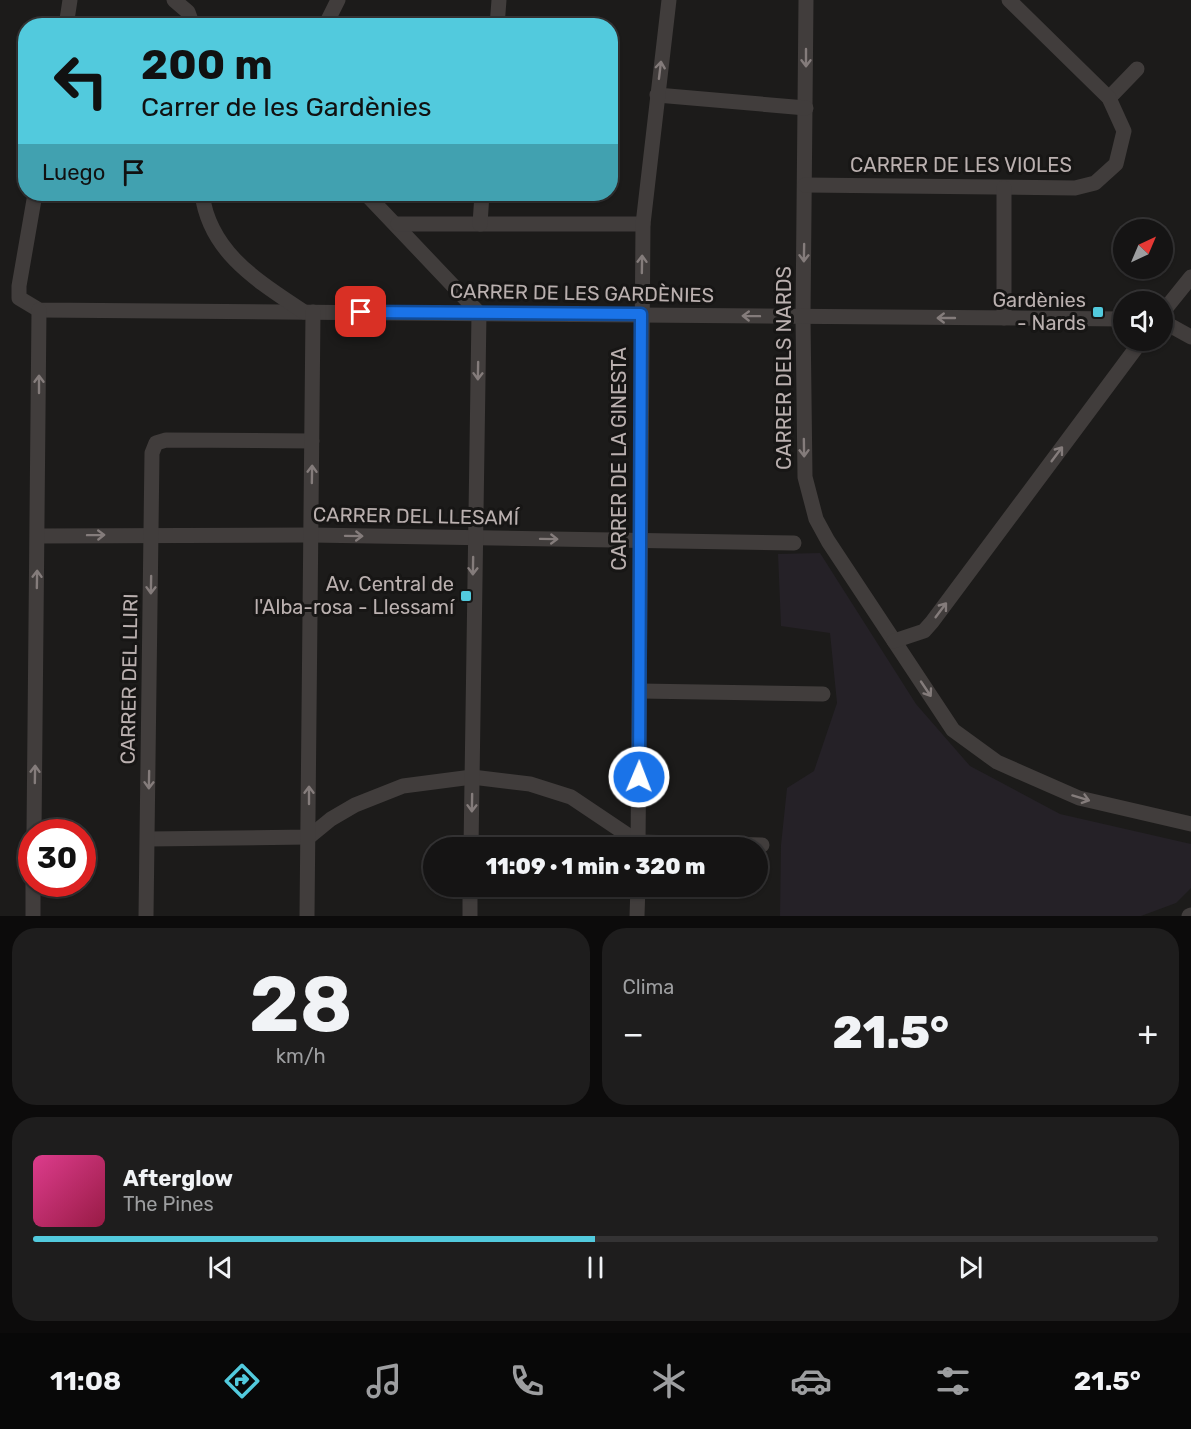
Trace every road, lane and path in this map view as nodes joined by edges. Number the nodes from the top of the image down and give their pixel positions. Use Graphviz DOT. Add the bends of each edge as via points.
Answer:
graph roads {
  1 [pos="70,0"];
  2 [pos="174,0"];
  3 [pos="338,0"];
  4 [pos="499,0"];
  5 [pos="669,0"];
  6 [pos="806,0"];
  7 [pos="1009,0"];
  8 [pos="67,18"];
  9 [pos="190,18"];
  10 [pos="329,18"];
  11 [pos="498,18"];
  12 [pos="1137,69"];
  13 [pos="657,95"];
  14 [pos="1109,98"];
  15 [pos="806,108"];
  16 [pos="805,185"];
  17 [pos="1004,188"];
  18 [pos="35,201"];
  19 [pos="203,201"];
  20 [pos="373,201"];
  21 [pos="482,201"];
  22 [pos="398,224"];
  23 [pos="480,224"];
  24 [pos="643,224"];
  25 [pos="1191,277"];
  26 [pos="1173,299"];
  27 [pos="39,310"];
  28 [pos="309,312"];
  29 [pos="479,313"];
  30 [pos="641,314"];
  31 [pos="803,317"];
  32 [pos="1004,318"];
  33 [pos="1113,319"];
  34 [pos="1173,327"];
  35 [pos="1191,337"];
  36 [pos="1134,351"];
  37 [pos="312,441"];
  38 [pos="151,535"];
  39 [pos="311,535"];
  40 [pos="38,536"];
  41 [pos="474,538"];
  42 [pos="639,541"];
  43 [pos="794,543"];
  44 [pos="894,640"];
  45 [pos="640,691"];
  46 [pos="823,694"];
  47 [pos="472,777"];
  48 [pos="34,819"];
  49 [pos="1191,824"];
  50 [pos="309,837"];
  51 [pos="471,837"];
  52 [pos="627,837"];
  53 [pos="638,837"];
  54 [pos="148,839"];
  55 [pos="33,897"];
  56 [pos="470,897"];
  57 [pos="638,897"];
  58 [pos="33,916"];
  59 [pos="146,916"];
  60 [pos="307,916"];
  61 [pos="470,916"];
  62 [pos="637,916"];
  1 -- 8 [label="street"];
  2 -- 9 [label="street"];
  3 -- 10 [label="street"];
  4 -- 11 [label="street"];
  13 -- 5 [label="street, CARRER DE LA GINESTA, one-way"];
  6 -- 15 [label="street, CARRER DELS NARDS, one-way"];
  7 -- 14 [label="street, CARRER DE LES VIOLES"];
  12 -- 14 [label="street"];
  13 -- 15 [label="street"];
  13 -- 24 [label="street, CARRER DE LA GINESTA"];
  14 -- 17 [label="street, CARRER DE LES VIOLES" via="1124,131 1116,164 1095,183 1075,188"];
  15 -- 16 [label="street, CARRER DELS NARDS"];
  16 -- 17 [label="street, CARRER DE LES VIOLES"];
  16 -- 31 [label="street, CARRER DELS NARDS, one-way"];
  17 -- 32 [label="street"];
  18 -- 27 [label="street" via="19,298"];
  19 -- 28 [label="street" via="214,234 234,261 250,276"];
  20 -- 22 [label="street"];
  21 -- 23 [label="street"];
  22 -- 23 [label="street"];
  22 -- 29 [label="street"];
  23 -- 24 [label="street"];
  30 -- 24 [label="street, CARRER DE LA GINESTA, one-way"];
  25 -- 26 [label="street"];
  27 -- 28 [label="street, CARRER DE LES GARDÈNIES"];
  40 -- 27 [label="street, one-way"];
  28 -- 29 [label="street, CARRER DE LES GARDÈNIES"];
  28 -- 37 [label="street"];
  29 -- 30 [label="street, CARRER DE LES GARDÈNIES"];
  29 -- 41 [label="street, one-way"];
  31 -- 30 [label="street, CARRER DE LES GARDÈNIES, one-way"];
  30 -- 42 [label="street, CARRER DE LA GINESTA"];
  32 -- 31 [label="street, CARRER DE LES GARDÈNIES, one-way"];
  31 -- 44 [label="street, CARRER DELS NARDS, one-way" via="805,477 816,519"];
  32 -- 33 [label="street, CARRER DE LES GARDÈNIES"];
  34 -- 35 [label="street"];
  44 -- 36 [label="street, one-way" via="924,631 932,622"];
  37 -- 38 [label="street, CARRER DEL LLIRI" via="156,443 152,453"];
  39 -- 37 [label="street, one-way"];
  38 -- 39 [label="street, CARRER DEL LLESAMÍ"];
  40 -- 38 [label="street, CARRER DEL LLESAMÍ, one-way"];
  38 -- 54 [label="street, CARRER DEL LLIRI, one-way"];
  39 -- 41 [label="street, CARRER DEL LLESAMÍ, one-way"];
  50 -- 39 [label="street, one-way"];
  48 -- 40 [label="street, one-way"];
  41 -- 42 [label="street, CARRER DEL LLESAMÍ, one-way"];
  41 -- 47 [label="street, one-way"];
  42 -- 43 [label="street, CARRER DEL LLESAMÍ"];
  42 -- 45 [label="street, CARRER DE LA GINESTA"];
  44 -- 49 [label="street, CARRER DELS NARDS, one-way" via="953,730 997,762 1079,798"];
  45 -- 46 [label="street"];
  45 -- 53 [label="street, CARRER DE LA GINESTA"];
  47 -- 50 [label="street" via="403,786 355,805"];
  47 -- 51 [label="street, one-way"];
  47 -- 52 [label="street" via="530,783 571,797"];
  50 -- 54 [label="street"];
  50 -- 60 [label="street"];
  54 -- 59 [label="street, CARRER DEL LLIRI"];
  55 -- 58 [label="street"];
  56 -- 61 [label="street"];
  57 -- 62 [label="street"];
}
